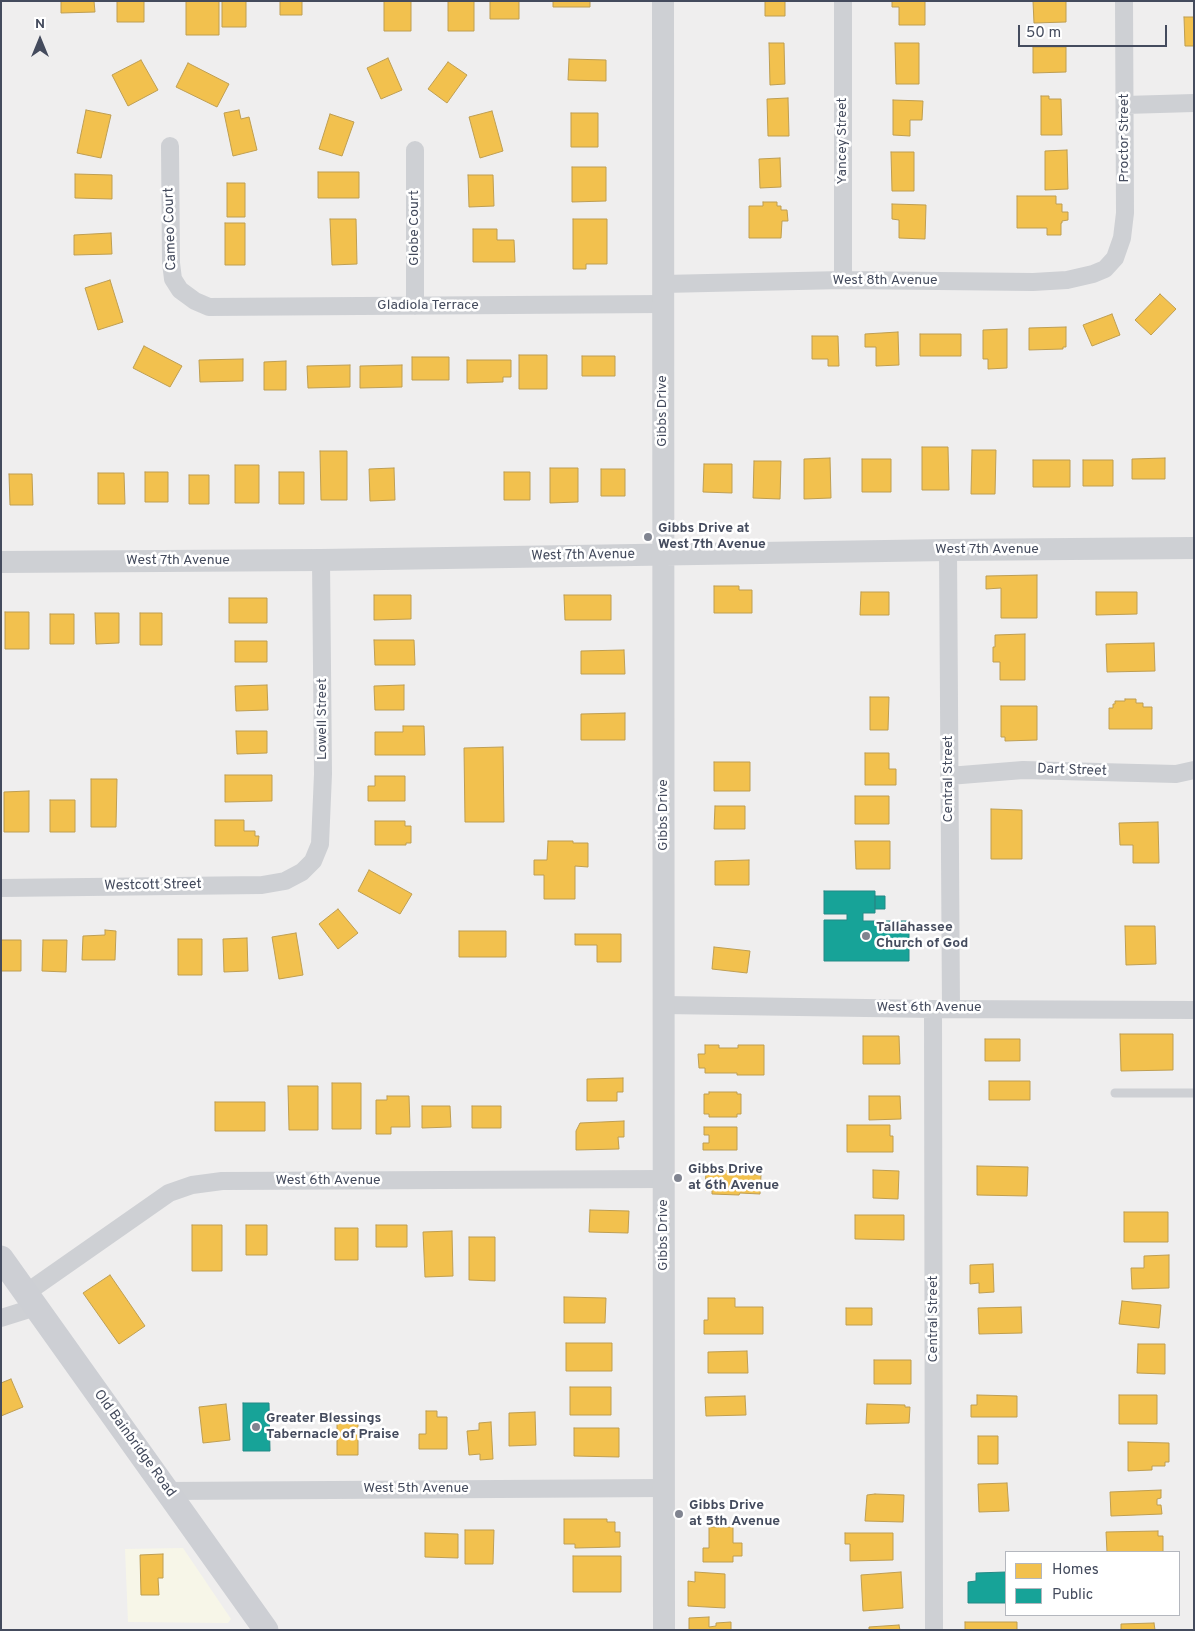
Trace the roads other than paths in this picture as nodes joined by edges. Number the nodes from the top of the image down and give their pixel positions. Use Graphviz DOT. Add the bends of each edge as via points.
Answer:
graph roads {
  1 [pos="663,1"];
  2 [pos="843,1"];
  3 [pos="1124,1"];
  4 [pos="1194,103"];
  5 [pos="1125,105"];
  6 [pos="170,146"];
  7 [pos="415,150"];
  8 [pos="1105,268"];
  9 [pos="843,280"];
  10 [pos="663,294"];
  11 [pos="195,301"];
  12 [pos="415,306"];
  13 [pos="1194,548"];
  14 [pos="948,550"];
  15 [pos="663,554"];
  16 [pos="321,560"];
  17 [pos="1,562"];
  18 [pos="1194,770"];
  19 [pos="949,776"];
  20 [pos="302,872"];
  21 [pos="1,888"];
  22 [pos="664,1005"];
  23 [pos="942,1009"];
  24 [pos="1194,1010"];
  25 [pos="1115,1093"];
  26 [pos="1194,1093"];
  27 [pos="664,1179"];
  28 [pos="1,1258"];
  29 [pos="31,1300"];
  30 [pos="1,1318"];
  31 [pos="664,1488"];
  32 [pos="167,1491"];
  33 [pos="264,1629"];
  34 [pos="664,1630"];
  35 [pos="934,1630"];
  1 -- 10 [label="street, Gibbs Drive"];
  2 -- 9 [label="street, Yancey Street"];
  3 -- 5 [label="street, Proctor Street"];
  4 -- 5 [label="street"];
  5 -- 8 [label="street, Proctor Street" via="1126,213 1115,258"];
  6 -- 11 [label="street, Cameo Court" via="173,279 180,290"];
  7 -- 12 [label="street, Globe Court"];
  8 -- 9 [label="street, West 8th Avenue" via="1067,280"];
  9 -- 10 [label="street, West 8th Avenue"];
  10 -- 12 [label="street, Gladiola Terrace"];
  10 -- 15 [label="street, Gibbs Drive"];
  11 -- 12 [label="street, Gladiola Terrace" via="210,307"];
  13 -- 14 [label="street, West 7th Avenue"];
  14 -- 15 [label="street, West 7th Avenue"];
  14 -- 19 [label="street, Central Street"];
  15 -- 16 [label="street, West 7th Avenue"];
  15 -- 22 [label="street, Gibbs Drive"];
  16 -- 17 [label="street, West 7th Avenue"];
  16 -- 20 [label="street, Lowell Street" via="323,774 320,844 313,860"];
  18 -- 19 [label="street, Dart Street" via="1176,774 1023,770"];
  19 -- 23 [label="street, Central Street"];
  20 -- 21 [label="street, Westcott Street" via="285,881 262,885"];
  22 -- 23 [label="street, West 6th Avenue"];
  22 -- 27 [label="street, Gibbs Drive"];
  23 -- 24 [label="street, West 6th Avenue"];
  23 -- 35 [label="street, Central Street"];
  25 -- 26 [label="lane"];
  27 -- 29 [label="street, West 6th Avenue" via="222,1181 192,1185 169,1193"];
  27 -- 31 [label="street, Gibbs Drive"];
  28 -- 29 [label="main road, Old Bainbridge Road"];
  29 -- 30 [label="street, West 6th Avenue"];
  29 -- 32 [label="main road, Old Bainbridge Road"];
  31 -- 32 [label="street, West 5th Avenue"];
  31 -- 34 [label="street, Gibbs Drive"];
  32 -- 33 [label="main road, Old Bainbridge Road"];
}
